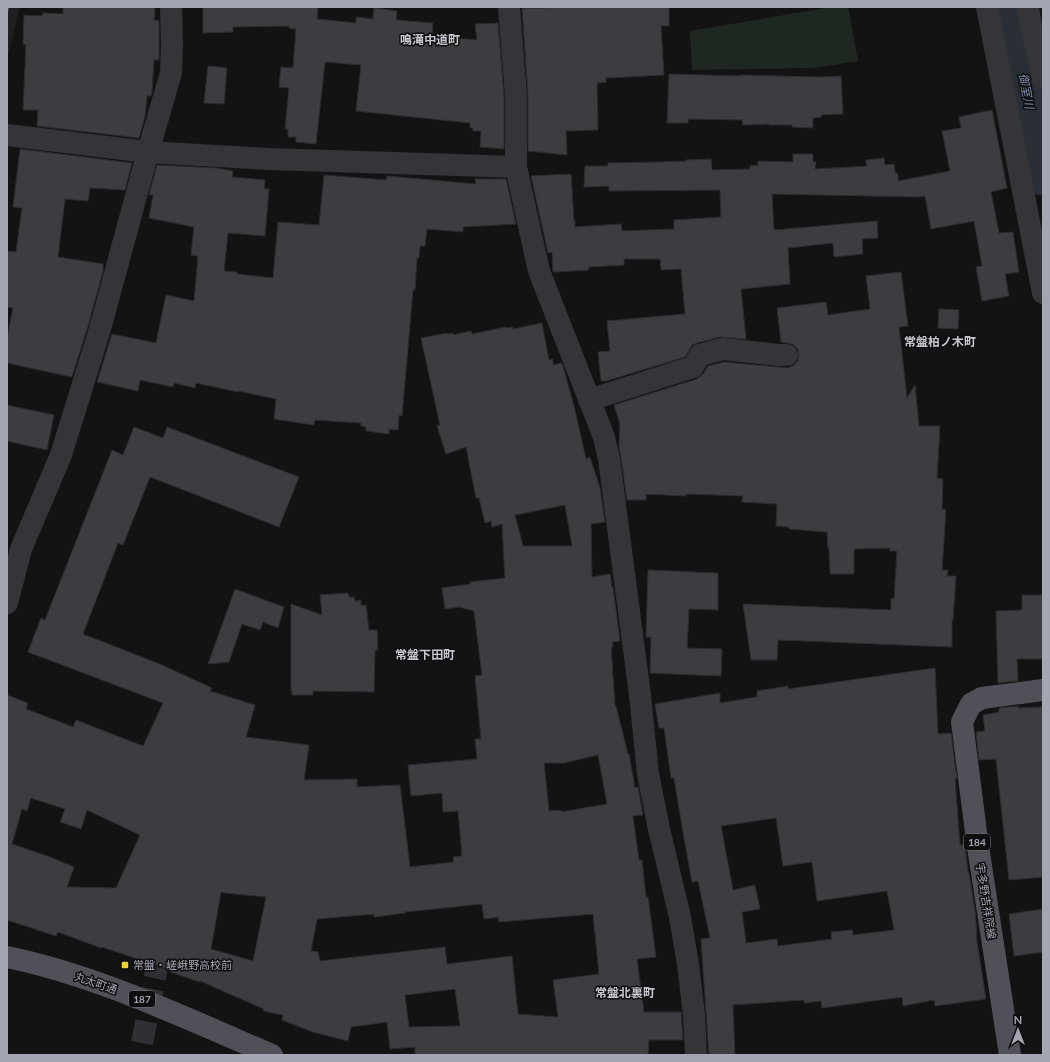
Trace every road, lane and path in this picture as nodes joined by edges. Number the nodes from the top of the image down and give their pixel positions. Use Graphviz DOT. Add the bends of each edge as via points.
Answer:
graph roads {
  1 [pos="171,7"];
  2 [pos="509,7"];
  3 [pos="987,7"];
  4 [pos="1028,7"];
  5 [pos="1043,78"];
  6 [pos="7,135"];
  7 [pos="148,152"];
  8 [pos="516,167"];
  9 [pos="1043,293"];
  10 [pos="787,355"];
  11 [pos="589,400"];
  12 [pos="7,603"];
  13 [pos="1043,690"];
  14 [pos="7,957"];
  15 [pos="272,1055"];
  16 [pos="696,1055"];
  17 [pos="1010,1055"];
  1 -- 7 [label="street" via="171,72"];
  2 -- 8 [label="street" via="516,96"];
  3 -- 9 [label="street"];
  4 -- 5 [label="street"];
  6 -- 7 [label="street"];
  7 -- 8 [label="street" via="269,159"];
  7 -- 12 [label="street" via="100,329 61,455 21,549"];
  8 -- 11 [label="street" via="539,272"];
  10 -- 11 [label="street" via="723,349 700,355 693,367"];
  11 -- 16 [label="street" via="604,437 609,459 648,774 680,917 694,1015"];
  13 -- 17 [label="main road, 宇多野吉祥院線 / 184" via="982,698 971,704 962,722"];
  14 -- 15 [label="main road, 丸太町通 / 187" via="36,963 145,1000"];
}
